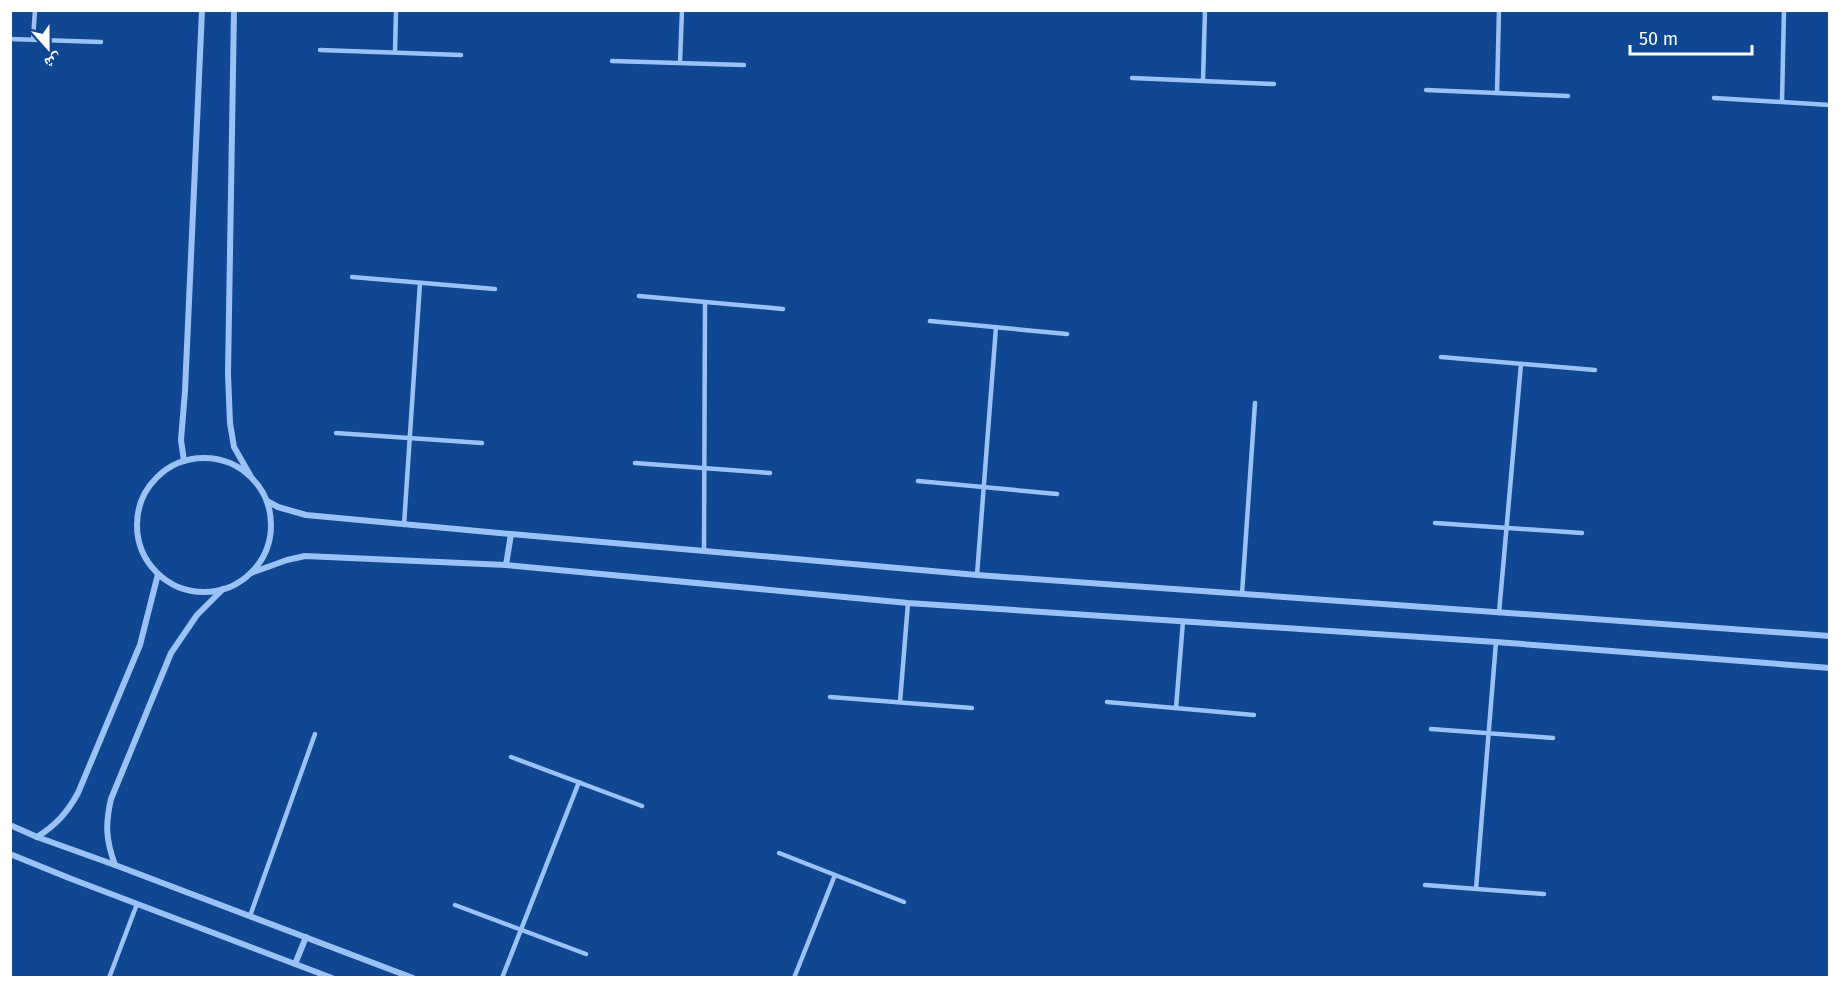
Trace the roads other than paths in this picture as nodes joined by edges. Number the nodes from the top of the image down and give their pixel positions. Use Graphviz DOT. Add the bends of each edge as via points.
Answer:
graph roads {
  1 [pos="35,10"];
  2 [pos="202,10"];
  3 [pos="234,10"];
  4 [pos="396,10"];
  5 [pos="682,10"];
  6 [pos="1205,10"];
  7 [pos="1499,10"];
  8 [pos="1784,10"];
  9 [pos="10,39"];
  10 [pos="33,39"];
  11 [pos="101,42"];
  12 [pos="320,50"];
  13 [pos="394,52"];
  14 [pos="461,55"];
  15 [pos="612,62"];
  16 [pos="680,63"];
  17 [pos="744,65"];
  18 [pos="1132,78"];
  19 [pos="1203,81"];
  20 [pos="1274,84"];
  21 [pos="1426,90"];
  22 [pos="1497,93"];
  23 [pos="1568,96"];
  24 [pos="1714,98"];
  25 [pos="1782,102"];
  26 [pos="1830,105"];
  27 [pos="352,277"];
  28 [pos="420,283"];
  29 [pos="495,289"];
  30 [pos="639,296"];
  31 [pos="705,302"];
  32 [pos="783,309"];
  33 [pos="930,321"];
  34 [pos="996,327"];
  35 [pos="1067,334"];
  36 [pos="1441,357"];
  37 [pos="1521,364"];
  38 [pos="1595,370"];
  39 [pos="1256,403"];
  40 [pos="336,433"];
  41 [pos="410,438"];
  42 [pos="482,443"];
  43 [pos="183,461"];
  44 [pos="635,463"];
  45 [pos="704,468"];
  46 [pos="770,473"];
  47 [pos="250,475"];
  48 [pos="918,481"];
  49 [pos="984,487"];
  50 [pos="1058,494"];
  51 [pos="267,501"];
  52 [pos="1435,523"];
  53 [pos="404,525"];
  54 [pos="1506,528"];
  55 [pos="1582,533"];
  56 [pos="511,534"];
  57 [pos="704,550"];
  58 [pos="506,565"];
  59 [pos="251,573"];
  60 [pos="158,574"];
  61 [pos="977,574"];
  62 [pos="224,588"];
  63 [pos="1242,594"];
  64 [pos="908,603"];
  65 [pos="1499,612"];
  66 [pos="1183,621"];
  67 [pos="1830,636"];
  68 [pos="1496,642"];
  69 [pos="1830,668"];
  70 [pos="830,697"];
  71 [pos="900,702"];
  72 [pos="1107,702"];
  73 [pos="972,708"];
  74 [pos="1176,708"];
  75 [pos="1254,714"];
  76 [pos="1431,729"];
  77 [pos="1488,733"];
  78 [pos="315,734"];
  79 [pos="1553,738"];
  80 [pos="511,757"];
  81 [pos="579,782"];
  82 [pos="642,806"];
  83 [pos="10,825"];
  84 [pos="36,837"];
  85 [pos="779,853"];
  86 [pos="10,854"];
  87 [pos="115,865"];
  88 [pos="835,875"];
  89 [pos="1425,885"];
  90 [pos="1476,889"];
  91 [pos="1544,894"];
  92 [pos="904,902"];
  93 [pos="137,904"];
  94 [pos="455,905"];
  95 [pos="250,916"];
  96 [pos="521,930"];
  97 [pos="306,937"];
  98 [pos="586,954"];
  99 [pos="295,964"];
  100 [pos="109,978"];
  101 [pos="332,978"];
  102 [pos="413,978"];
  103 [pos="502,978"];
  104 [pos="794,978"];
  1 -- 10 [label="lane"];
  2 -- 43 [label="street"];
  3 -- 47 [label="street" via="228,374 234,447"];
  4 -- 13 [label="lane"];
  5 -- 16 [label="lane"];
  6 -- 19 [label="lane"];
  7 -- 22 [label="lane"];
  8 -- 25 [label="lane"];
  9 -- 10 [label="lane"];
  10 -- 11 [label="lane"];
  12 -- 13 [label="lane"];
  13 -- 14 [label="lane"];
  15 -- 16 [label="lane"];
  16 -- 17 [label="lane"];
  18 -- 19 [label="lane"];
  19 -- 20 [label="lane"];
  21 -- 22 [label="lane"];
  22 -- 23 [label="lane"];
  24 -- 25 [label="lane"];
  25 -- 26 [label="lane"];
  27 -- 28 [label="lane"];
  28 -- 29 [label="lane"];
  28 -- 41 [label="lane"];
  30 -- 31 [label="lane"];
  31 -- 32 [label="lane"];
  31 -- 45 [label="lane"];
  33 -- 34 [label="lane"];
  34 -- 35 [label="lane"];
  34 -- 49 [label="lane"];
  36 -- 37 [label="lane"];
  37 -- 38 [label="lane"];
  37 -- 54 [label="lane"];
  39 -- 63 [label="lane"];
  40 -- 41 [label="lane"];
  41 -- 42 [label="lane"];
  41 -- 53 [label="lane"];
  43 -- 47 [label="street" via="219,459"];
  43 -- 60 [label="street" via="156,478 140,505 138,537"];
  44 -- 45 [label="lane"];
  45 -- 46 [label="lane"];
  45 -- 57 [label="lane"];
  47 -- 51 [label="street"];
  48 -- 49 [label="lane"];
  49 -- 50 [label="lane"];
  49 -- 61 [label="lane"];
  51 -- 53 [label="street" via="296,513"];
  51 -- 59 [label="street" via="271,531 261,560"];
  52 -- 54 [label="lane"];
  53 -- 56 [label="street"];
  54 -- 55 [label="lane"];
  54 -- 65 [label="lane"];
  56 -- 57 [label="street"];
  56 -- 58 [label="street"];
  57 -- 61 [label="street"];
  58 -- 59 [label="street" via="304,556"];
  58 -- 64 [label="street"];
  59 -- 62 [label="street"];
  60 -- 62 [label="street" via="192,590"];
  60 -- 84 [label="street" via="140,645 78,793 61,819"];
  61 -- 63 [label="street"];
  62 -- 87 [label="street" via="197,615 171,653 111,799 106,832"];
  63 -- 65 [label="street"];
  64 -- 66 [label="street"];
  64 -- 71 [label="lane"];
  65 -- 67 [label="street"];
  66 -- 68 [label="street"];
  66 -- 74 [label="lane"];
  68 -- 69 [label="street"];
  68 -- 77 [label="lane"];
  70 -- 71 [label="lane"];
  71 -- 73 [label="lane"];
  72 -- 74 [label="lane"];
  74 -- 75 [label="lane"];
  76 -- 77 [label="lane"];
  77 -- 79 [label="lane"];
  77 -- 90 [label="lane"];
  78 -- 95 [label="lane"];
  80 -- 81 [label="lane"];
  81 -- 82 [label="lane"];
  81 -- 96 [label="lane"];
  83 -- 84 [label="street"];
  84 -- 87 [label="street"];
  85 -- 88 [label="lane"];
  86 -- 93 [label="street"];
  87 -- 95 [label="street"];
  88 -- 92 [label="lane"];
  88 -- 104 [label="lane"];
  89 -- 90 [label="lane"];
  90 -- 91 [label="lane"];
  93 -- 99 [label="street"];
  93 -- 100 [label="lane"];
  94 -- 96 [label="lane"];
  95 -- 97 [label="street"];
  96 -- 98 [label="lane"];
  96 -- 103 [label="lane"];
  97 -- 99 [label="street"];
  97 -- 102 [label="street"];
  99 -- 101 [label="street"];
}
